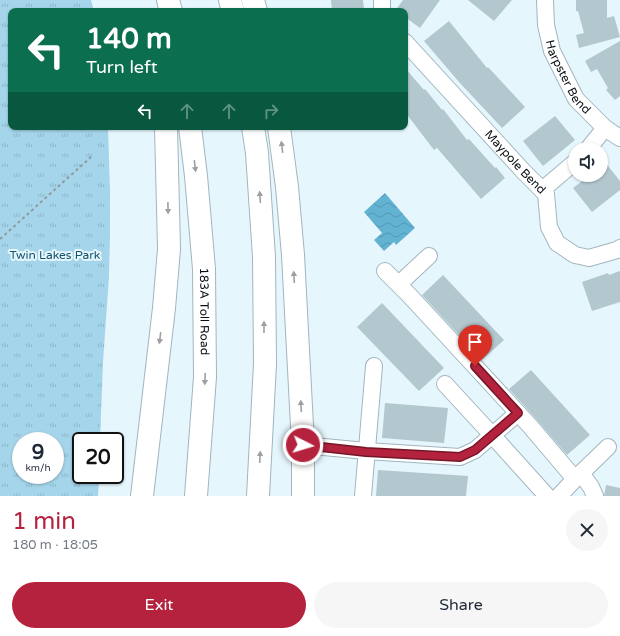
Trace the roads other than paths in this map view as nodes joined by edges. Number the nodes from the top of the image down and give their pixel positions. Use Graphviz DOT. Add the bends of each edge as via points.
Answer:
graph roads {
  1 [pos="545,0"];
  2 [pos="408,45"];
  3 [pos="605,128"];
  4 [pos="166,130"];
  5 [pos="190,130"];
  6 [pos="253,130"];
  7 [pos="279,130"];
  8 [pos="620,138"];
  9 [pos="594,142"];
  10 [pos="568,168"];
  11 [pos="542,190"];
  12 [pos="620,248"];
  13 [pos="428,256"];
  14 [pos="385,271"];
  15 [pos="398,284"];
  16 [pos="374,366"];
  17 [pos="445,384"];
  18 [pos="518,413"];
  19 [pos="492,435"];
  20 [pos="303,445"];
  21 [pos="608,447"];
  22 [pos="366,452"];
  23 [pos="578,476"];
  24 [pos="142,496"];
  25 [pos="196,496"];
  26 [pos="258,496"];
  27 [pos="303,496"];
  28 [pos="363,496"];
  29 [pos="547,496"];
  30 [pos="559,496"];
  31 [pos="595,496"];
  1 -- 3 [label="street, Harpster Bend" via="546,25 552,51 576,99"];
  2 -- 11 [label="street, Maypole Bend"];
  3 -- 8 [label="street, Harpster Bend"];
  3 -- 9 [label="street"];
  4 -- 24 [label="highway, one-way" via="169,249"];
  5 -- 25 [label="highway, 183A Toll Road, one-way" via="204,269 205,377"];
  26 -- 6 [label="highway, one-way" via="265,364 264,257"];
  20 -- 7 [label="highway, one-way" via="293,255"];
  10 -- 11 [label="street"];
  11 -- 12 [label="street, Maypole Bend" via="546,194 549,227 557,244 575,255 589,258"];
  13 -- 15 [label="street"];
  14 -- 15 [label="street"];
  15 -- 18 [label="street"];
  16 -- 22 [label="street"];
  17 -- 19 [label="street"];
  18 -- 19 [label="street"];
  18 -- 23 [label="street"];
  19 -- 22 [label="street" via="475,450 460,457"];
  19 -- 29 [label="street"];
  20 -- 22 [label="street"];
  20 -- 27 [label="highway"];
  21 -- 23 [label="street"];
  22 -- 28 [label="street"];
  23 -- 30 [label="street"];
  23 -- 31 [label="street" via="591,488"];
}
